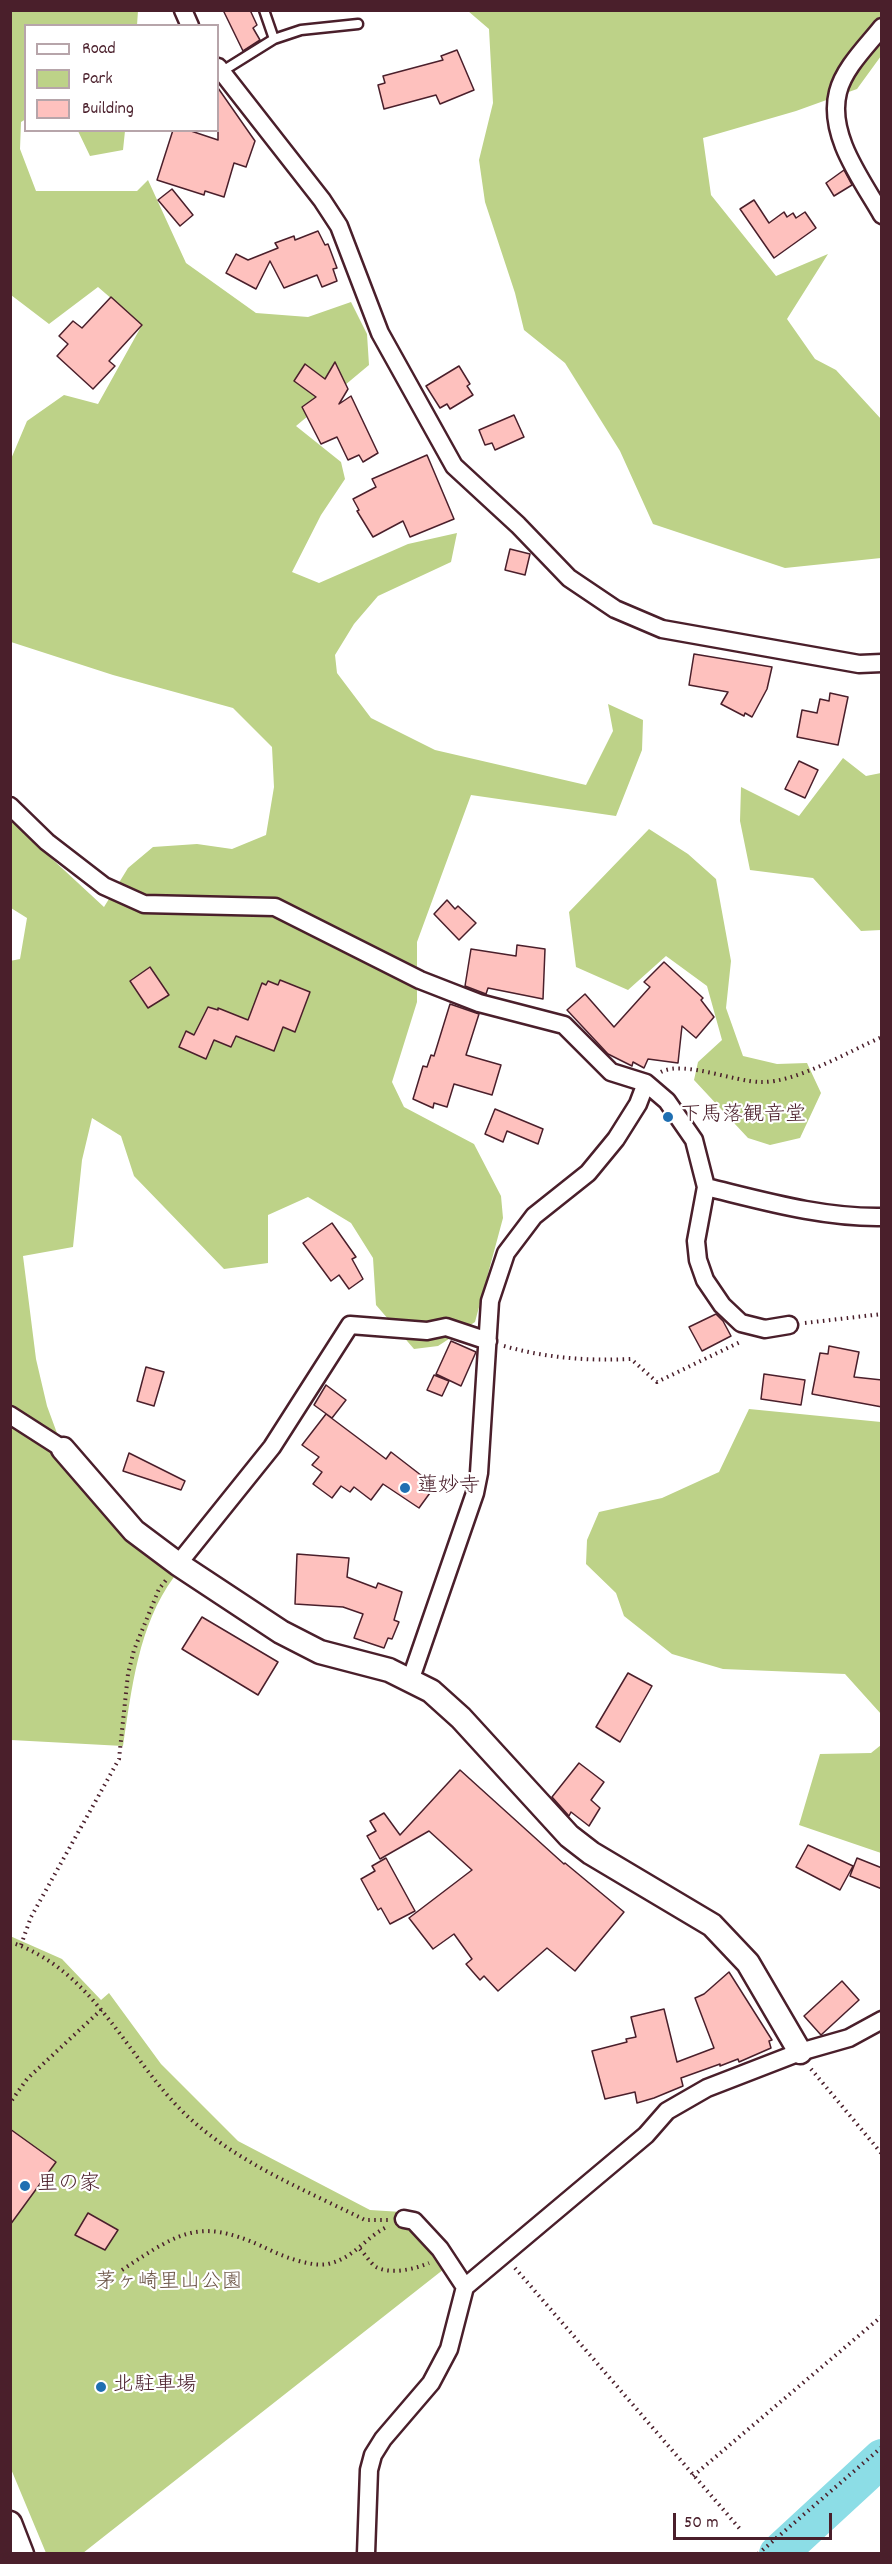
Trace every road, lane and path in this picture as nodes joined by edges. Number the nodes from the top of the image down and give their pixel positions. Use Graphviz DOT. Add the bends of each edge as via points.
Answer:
graph roads {
  1 [pos="183,10"];
  2 [pos="264,10"];
  3 [pos="189,24"];
  4 [pos="358,24"];
  5 [pos="882,27"];
  6 [pos="274,39"];
  7 [pos="219,70"];
  8 [pos="882,215"];
  9 [pos="882,663"];
  10 [pos="10,806"];
  11 [pos="882,1037"];
  12 [pos="646,1083"];
  13 [pos="706,1188"];
  14 [pos="882,1217"];
  15 [pos="882,1314"];
  16 [pos="789,1326"];
  17 [pos="765,1329"];
  18 [pos="488,1341"];
  19 [pos="10,1415"];
  20 [pos="63,1449"];
  21 [pos="178,1564"];
  22 [pos="410,1681"];
  23 [pos="10,1942"];
  24 [pos="21,1945"];
  25 [pos="102,2009"];
  26 [pos="882,2020"];
  27 [pos="800,2052"];
  28 [pos="12,2100"];
  29 [pos="882,2154"];
  30 [pos="404,2219"];
  31 [pos="360,2249"];
  32 [pos="440,2249"];
  33 [pos="503,2254"];
  34 [pos="122,2270"];
  35 [pos="465,2287"];
  36 [pos="882,2316"];
  37 [pos="882,2447"];
  38 [pos="693,2476"];
  39 [pos="10,2523"];
  40 [pos="740,2529"];
  41 [pos="22,2553"];
  42 [pos="366,2553"];
  43 [pos="758,2553"];
  1 -- 3 [label="street"];
  2 -- 6 [label="lane"];
  4 -- 6 [label="lane" via="301,30"];
  5 -- 8 [label="street" via="849,68 837,92 837,120 844,149"];
  6 -- 7 [label="lane"];
  7 -- 9 [label="street" via="339,226 380,333 454,466 568,578 615,609 662,629 859,664"];
  10 -- 12 [label="street" via="46,842 104,886 144,904 274,907 420,980 479,1003 564,1025 611,1072"];
  11 -- 12 [label="path" via="795,1075 763,1083 686,1069 664,1070"];
  12 -- 13 [label="street" via="667,1101 694,1140"];
  12 -- 18 [label="street" via="616,1139 588,1173 534,1216 506,1253 489,1300"];
  13 -- 14 [label="street" via="837,1215"];
  13 -- 17 [label="street" via="696,1241 705,1280 722,1305 741,1323"];
  15 -- 16 [label="path"];
  16 -- 17 [label="street"];
  17 -- 18 [label="path" via="657,1382 631,1359 582,1361 537,1356"];
  18 -- 21 [label="street" via="446,1327 427,1331 350,1325 272,1448"];
  18 -- 22 [label="street" via="476,1493"];
  19 -- 20 [label="street"];
  20 -- 21 [label="street" via="134,1531"];
  21 -- 22 [label="street" via="281,1632 320,1652 388,1670"];
  21 -- 24 [label="path" via="159,1588 134,1650 119,1759 31,1917"];
  22 -- 27 [label="street" via="431,1691 461,1718 569,1836 712,1925 748,1963"];
  23 -- 24 [label="path"];
  24 -- 25 [label="path" via="60,1967"];
  25 -- 28 [label="path" via="27,2079"];
  25 -- 30 [label="path" via="185,2114 228,2149 365,2220"];
  26 -- 27 [label="street" via="849,2038"];
  27 -- 29 [label="path" via="814,2075"];
  27 -- 33 [label="street" via="707,2088 667,2110 646,2136"];
  30 -- 31 [label="path" via="375,2232"];
  30 -- 32 [label="street" via="414,2221"];
  31 -- 32 [label="path" via="376,2267 395,2270 416,2269 432,2262"];
  31 -- 34 [label="path" via="327,2264 288,2259 243,2237 207,2229 168,2240"];
  32 -- 35 [label="street"];
  33 -- 35 [label="street"];
  33 -- 38 [label="path"];
  35 -- 42 [label="street" via="449,2349 431,2383 374,2455 369,2470"];
  36 -- 38 [label="path"];
  37 -- 43 [label="path"];
  38 -- 40 [label="path"];
  39 -- 41 [label="street"];
}
